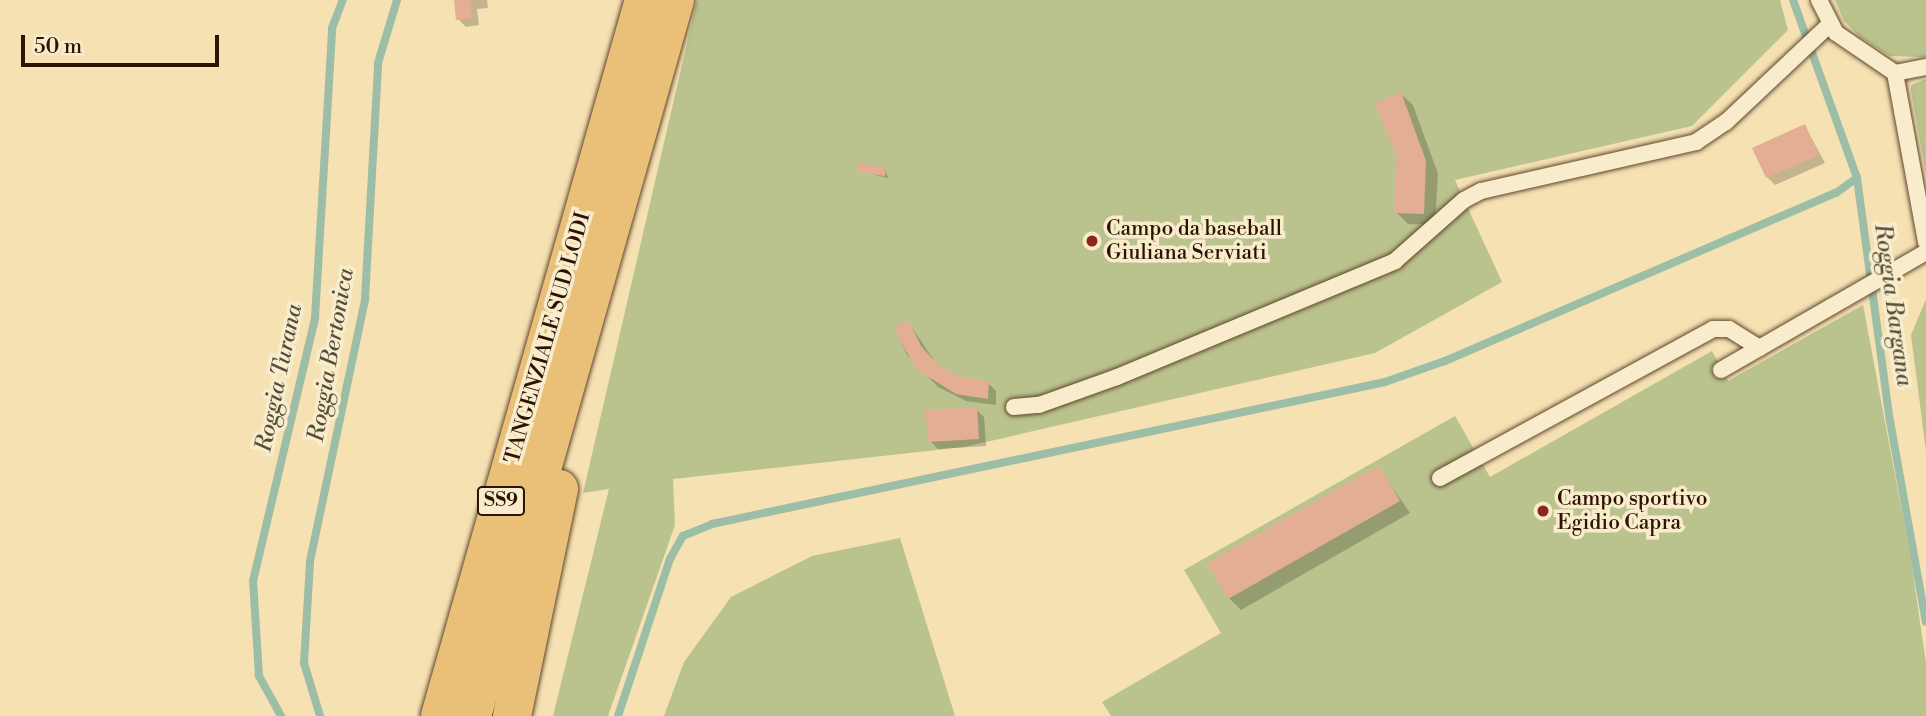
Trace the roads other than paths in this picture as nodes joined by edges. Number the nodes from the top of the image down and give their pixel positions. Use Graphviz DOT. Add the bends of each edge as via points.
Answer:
graph roads {
  1 [pos="644,0"];
  2 [pos="675,0"];
  3 [pos="1819,0"];
  4 [pos="1829,25"];
  5 [pos="1926,67"];
  6 [pos="1895,73"];
  7 [pos="1926,242"];
  8 [pos="1926,253"];
  9 [pos="593,293"];
  10 [pos="1759,348"];
  11 [pos="1721,370"];
  12 [pos="1014,407"];
  13 [pos="1440,478"];
  14 [pos="440,716"];
  15 [pos="472,716"];
  16 [pos="512,716"];
  1 -- 14 [label="highway, TANGENZIALE SUD LODI / SS9"];
  2 -- 9 [label="highway, TANGENZIALE SUD LODI / SS9"];
  3 -- 4 [label="lane"];
  4 -- 6 [label="lane"];
  4 -- 12 [label="lane" via="1726,122 1696,142 1481,191 1464,200 1395,261 1117,377 1039,405"];
  5 -- 6 [label="lane"];
  6 -- 7 [label="lane"];
  8 -- 10 [label="lane"];
  9 -- 15 [label="highway, TANGENZIALE SUD LODI / SS9"];
  9 -- 16 [label="highway" via="546,567"];
  10 -- 11 [label="lane"];
  10 -- 13 [label="lane" via="1729,329 1713,328"];
}
